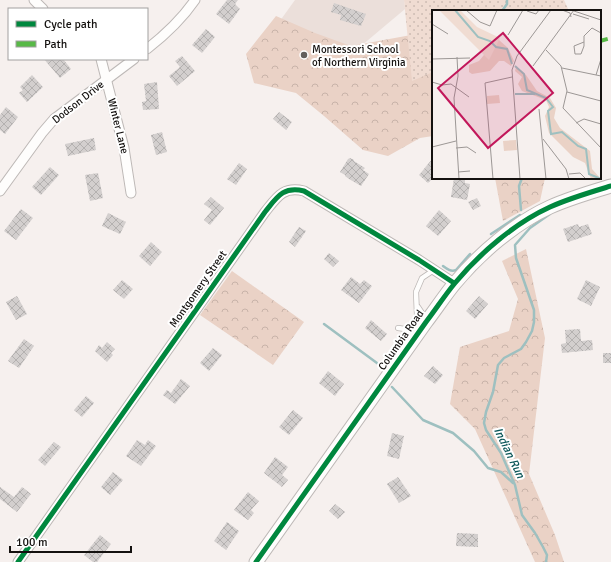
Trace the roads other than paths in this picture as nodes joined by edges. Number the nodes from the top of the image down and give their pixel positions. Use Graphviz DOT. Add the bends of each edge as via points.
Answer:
graph roads {
  1 [pos="34,0"];
  2 [pos="194,0"];
  3 [pos="41,8"];
  4 [pos="148,48"];
  5 [pos="101,60"];
  6 [pos="133,60"];
  7 [pos="106,80"];
  8 [pos="611,186"];
  9 [pos="0,191"];
  10 [pos="131,194"];
  11 [pos="434,270"];
  12 [pos="454,283"];
  13 [pos="418,307"];
  14 [pos="418,326"];
  15 [pos="398,328"];
  16 [pos="18,562"];
  17 [pos="256,562"];
  1 -- 3 [label="street"];
  2 -- 4 [label="street" via="182,17"];
  5 -- 7 [label="street, Winter Lane"];
  6 -- 7 [label="street, Dodson Drive"];
  7 -- 9 [label="street, Dodson Drive" via="54,119"];
  7 -- 10 [label="street, Winter Lane" via="124,148"];
  8 -- 12 [label="street, Columbia Road" via="550,207 518,226 476,259"];
  11 -- 12 [label="street, Montgomery Street"];
  11 -- 13 [label="lane" via="422,278 416,292"];
  11 -- 16 [label="street, Montgomery Street" via="304,191 282,192"];
  12 -- 14 [label="street, Columbia Road"];
  13 -- 14 [label="lane"];
  13 -- 14 [label="lane" via="422,313"];
  14 -- 15 [label="lane"];
  14 -- 17 [label="street, Columbia Road"];
}
